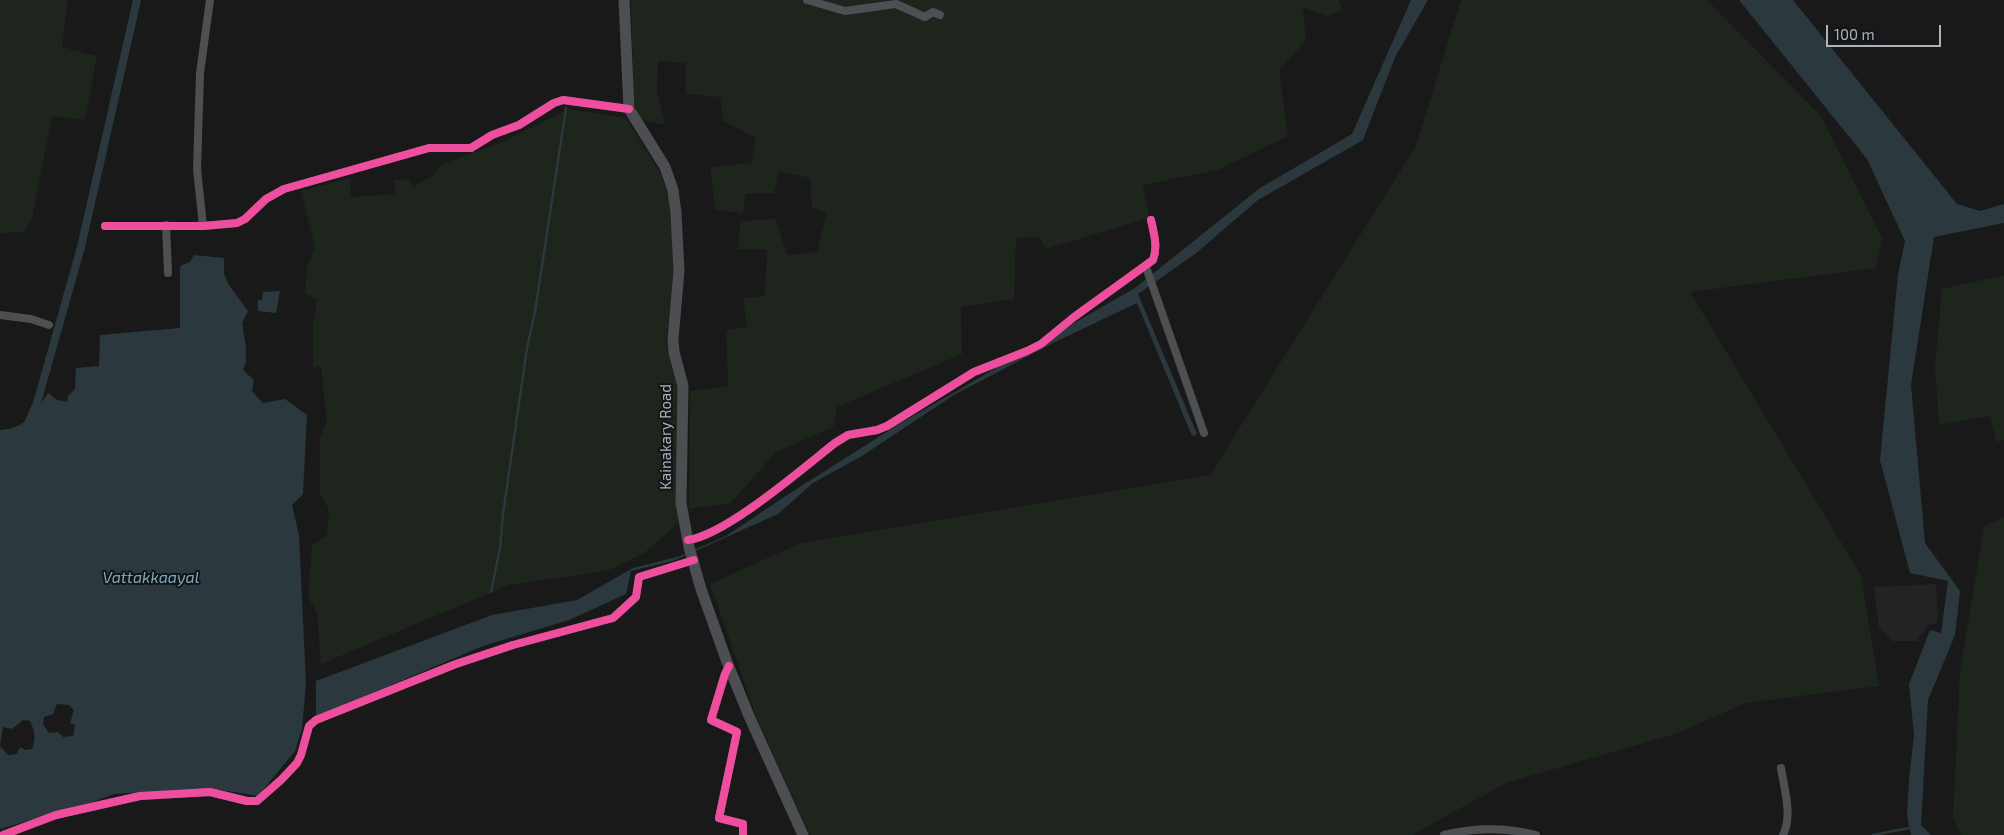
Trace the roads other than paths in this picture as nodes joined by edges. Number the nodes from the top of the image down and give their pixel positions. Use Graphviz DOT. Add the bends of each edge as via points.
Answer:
graph roads {
  1 [pos="210,0"];
  2 [pos="624,0"];
  3 [pos="807,0"];
  4 [pos="940,15"];
  5 [pos="629,109"];
  6 [pos="1151,220"];
  7 [pos="166,225"];
  8 [pos="105,226"];
  9 [pos="203,226"];
  10 [pos="1146,267"];
  11 [pos="168,273"];
  12 [pos="0,315"];
  13 [pos="50,325"];
  14 [pos="1204,433"];
  15 [pos="691,551"];
  16 [pos="729,666"];
  17 [pos="1781,768"];
  18 [pos="3,835"];
  19 [pos="743,835"];
  20 [pos="803,835"];
  21 [pos="1444,835"];
  22 [pos="1536,835"];
  23 [pos="1783,835"];
  1 -- 9 [label="street" via="200,73 197,159"];
  2 -- 5 [label="main road, Kainakary Road"];
  3 -- 4 [label="street" via="845,11 896,4 924,17 931,12"];
  5 -- 9 [label="street" via="563,100 519,125 492,134 471,148 429,148 289,187 266,199 237,224"];
  5 -- 15 [label="main road, Kainakary Road" via="665,167 673,190 680,270 673,339 683,386 681,502"];
  6 -- 10 [label="street" via="1156,253"];
  7 -- 8 [label="street"];
  7 -- 9 [label="street"];
  7 -- 11 [label="street"];
  10 -- 14 [label="street"];
  10 -- 15 [label="street" via="1041,344 969,375 887,426 848,435 835,443 750,508 703,537"];
  12 -- 13 [label="street" via="31,318"];
  15 -- 16 [label="main road, Kainakary Road"];
  15 -- 18 [label="street" via="639,577 636,597 613,618 505,647 316,720 309,726 297,763 257,801 210,792 140,796 56,815"];
  16 -- 19 [label="street" via="712,720 737,732 719,818 743,824"];
  16 -- 20 [label="main road, Kainakary Road"];
  17 -- 23 [label="street" via="1787,816"];
  21 -- 22 [label="street" via="1491,828"];
}
